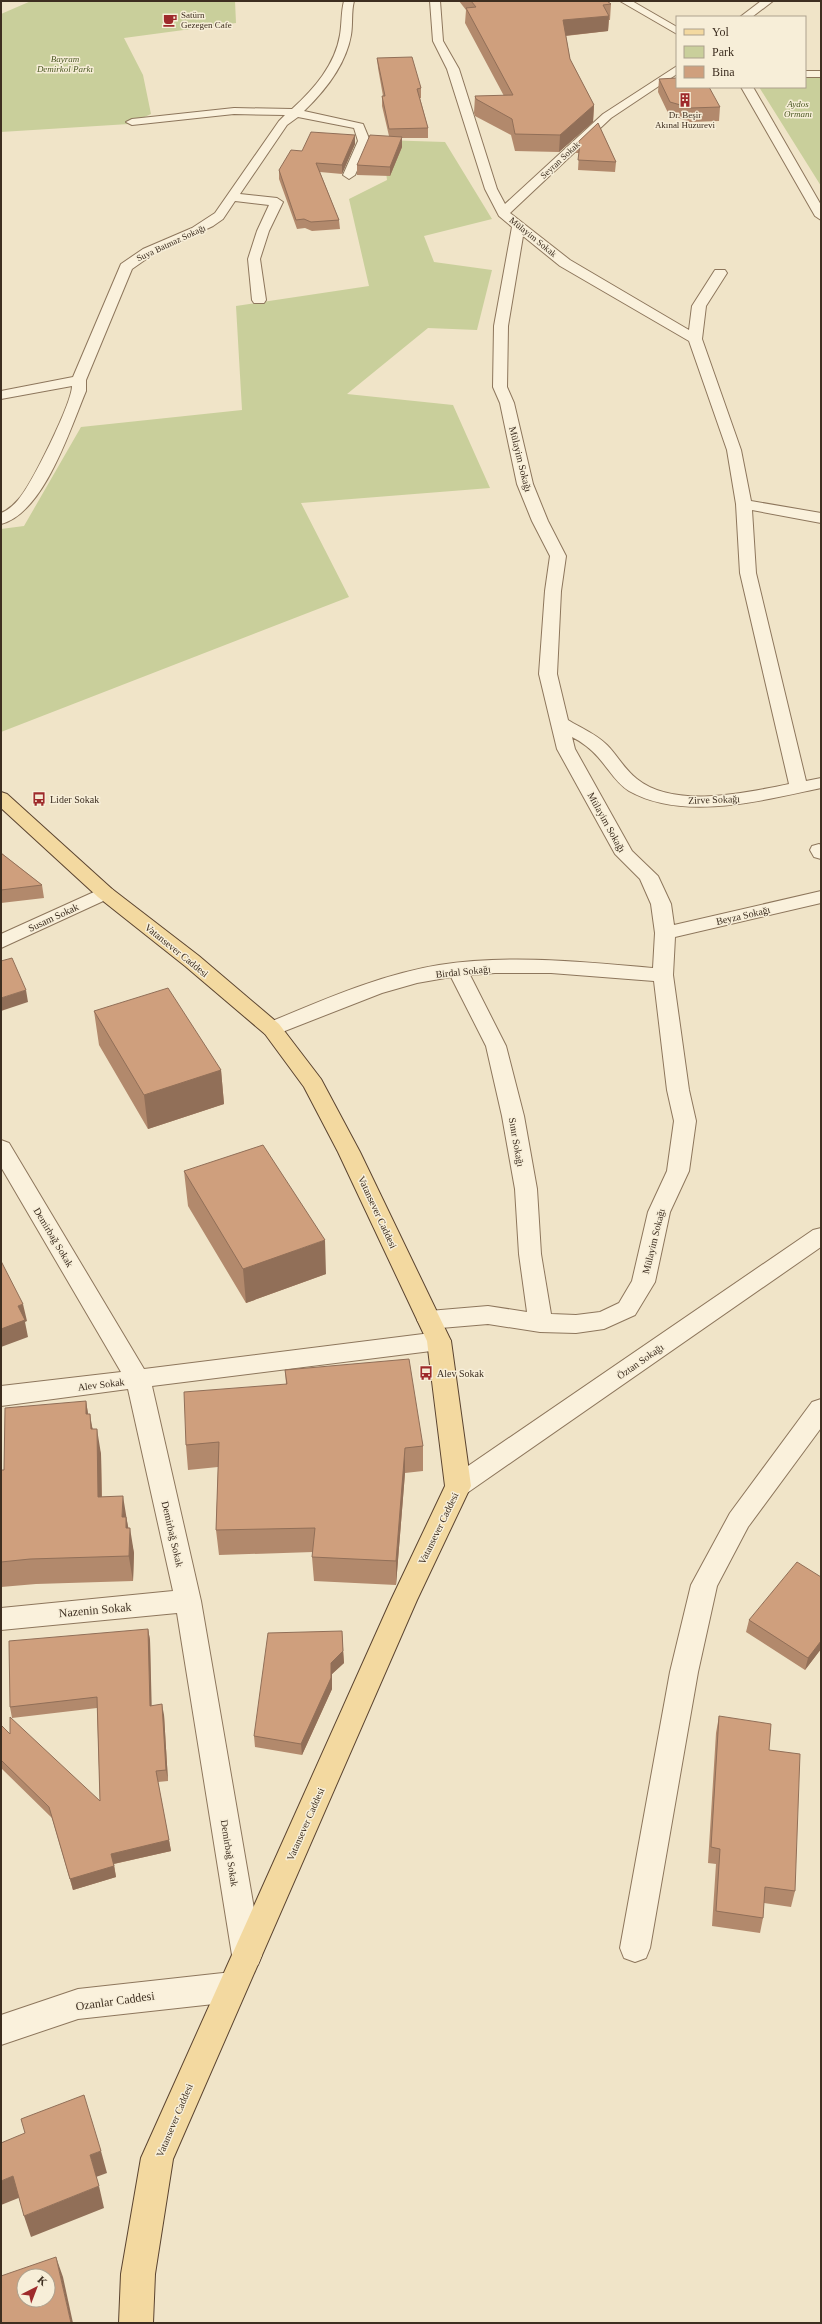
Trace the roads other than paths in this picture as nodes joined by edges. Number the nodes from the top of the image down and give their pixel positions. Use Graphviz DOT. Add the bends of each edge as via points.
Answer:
graph roads {
  1 [pos="349,1"];
  2 [pos="435,1"];
  3 [pos="625,1"];
  4 [pos="768,1"];
  5 [pos="747,16"];
  6 [pos="676,30"];
  7 [pos="676,70"];
  8 [pos="806,74"];
  9 [pos="821,74"];
  10 [pos="748,88"];
  11 [pos="296,113"];
  12 [pos="132,122"];
  13 [pos="349,175"];
  14 [pos="232,197"];
  15 [pos="503,213"];
  16 [pos="821,216"];
  17 [pos="519,224"];
  18 [pos="720,273"];
  19 [pos="259,300"];
  20 [pos="695,339"];
  21 [pos="79,380"];
  22 [pos="1,395"];
  23 [pos="744,504"];
  24 [pos="1,518"];
  25 [pos="821,518"];
  26 [pos="560,723"];
  27 [pos="821,783"];
  28 [pos="799,788"];
  29 [pos="2,802"];
  30 [pos="105,893"];
  31 [pos="821,897"];
  32 [pos="665,933"];
  33 [pos="1,942"];
  34 [pos="458,970"];
  35 [pos="663,975"];
  36 [pos="272,1029"];
  37 [pos="1,1148"];
  38 [pos="821,1236"];
  39 [pos="540,1322"];
  40 [pos="434,1331"];
  41 [pos="138,1380"];
  42 [pos="1,1396"];
  43 [pos="821,1409"];
  44 [pos="458,1486"];
  45 [pos="188,1601"];
  46 [pos="1,1619"];
  47 [pos="635,1948"];
  48 [pos="247,1955"];
  49 [pos="232,1987"];
  50 [pos="1,2030"];
  51 [pos="136,2323"];
  1 -- 11 [label="street, Suya Batmaz Sokağı" via="346,37 333,71"];
  2 -- 15 [label="street, Mülayim Sokak" via="438,41 453,69 491,189"];
  3 -- 6 [label="street"];
  4 -- 5 [label="street"];
  7 -- 15 [label="street, Seyran Sokak" via="607,116"];
  8 -- 9 [label="street"];
  10 -- 16 [label="street"];
  11 -- 12 [label="street" via="237,111"];
  11 -- 13 [label="street" via="359,126 364,141"];
  11 -- 14 [label="street, Suya Batmaz Sokağı" via="283,123"];
  14 -- 19 [label="street" via="277,202 263,231 254,259"];
  14 -- 21 [label="street, Suya Batmaz Sokağı" via="219,216 208,226 136,258 126,268"];
  15 -- 17 [label="street, Mülayim Sokak"];
  17 -- 20 [label="street, Mülayim Sokak" via="564,263"];
  17 -- 26 [label="street, Mülayim Sokağı" via="501,326 500,387 509,411 525,484 558,556 548,674"];
  18 -- 20 [label="street" via="699,306"];
  20 -- 23 [label="street" via="734,450"];
  21 -- 22 [label="street"];
  21 -- 24 [label="street, Suya Batmaz Sokağı" via="79,391 31,492 15,512"];
  23 -- 25 [label="street"];
  23 -- 28 [label="street" via="748,573"];
  26 -- 28 [label="street, Zirve Sokağı" via="594,743 636,787 664,797 694,801 730,800"];
  26 -- 32 [label="street, Mülayim Sokağı" via="566,749 624,854 648,876 661,904"];
  27 -- 28 [label="street, Zirve Sokağı"];
  29 -- 30 [label="main road, Vatansever Caddesi"];
  30 -- 33 [label="street, Susam Sokak"];
  30 -- 36 [label="main road, Vatansever Caddesi" via="192,961"];
  31 -- 32 [label="street, Beyza Sokağı"];
  32 -- 35 [label="street, Mülayim Sokağı"];
  34 -- 35 [label="street, Birdal Sokağı" via="515,966"];
  34 -- 36 [label="street, Birdal Sokağı" via="438,972 361,992"];
  34 -- 39 [label="street, Sınır Sokağı" via="496,1046 513,1116 526,1189 530,1254"];
  35 -- 39 [label="street, Mülayim Sokağı" via="678,1090 685,1121 678,1171 659,1212 643,1282 627,1309 604,1320 576,1324"];
  36 -- 40 [label="main road, Vatansever Caddesi" via="313,1084 349,1152"];
  37 -- 41 [label="street, Demirbağ Sokak"];
  38 -- 44 [label="street, Öztan Sokağı"];
  39 -- 40 [label="street, Mülayim Sokağı" via="488,1315"];
  40 -- 41 [label="street, Alev Sokak"];
  40 -- 44 [label="main road, Vatansever Caddesi"];
  41 -- 42 [label="street, Alev Sokak"];
  41 -- 45 [label="street, Demirbağ Sokak"];
  43 -- 47 [label="street" via="739,1520 704,1586 684,1672"];
  44 -- 48 [label="main road, Vatansever Caddesi" via="404,1600"];
  45 -- 46 [label="street, Nazenin Sokak"];
  45 -- 48 [label="street, Demirbağ Sokak"];
  48 -- 49 [label="main road, Vatansever Caddesi"];
  49 -- 50 [label="street, Ozanlar Caddesi" via="78,2004"];
  49 -- 51 [label="main road, Vatansever Caddesi" via="157,2158 138,2274"];
}
